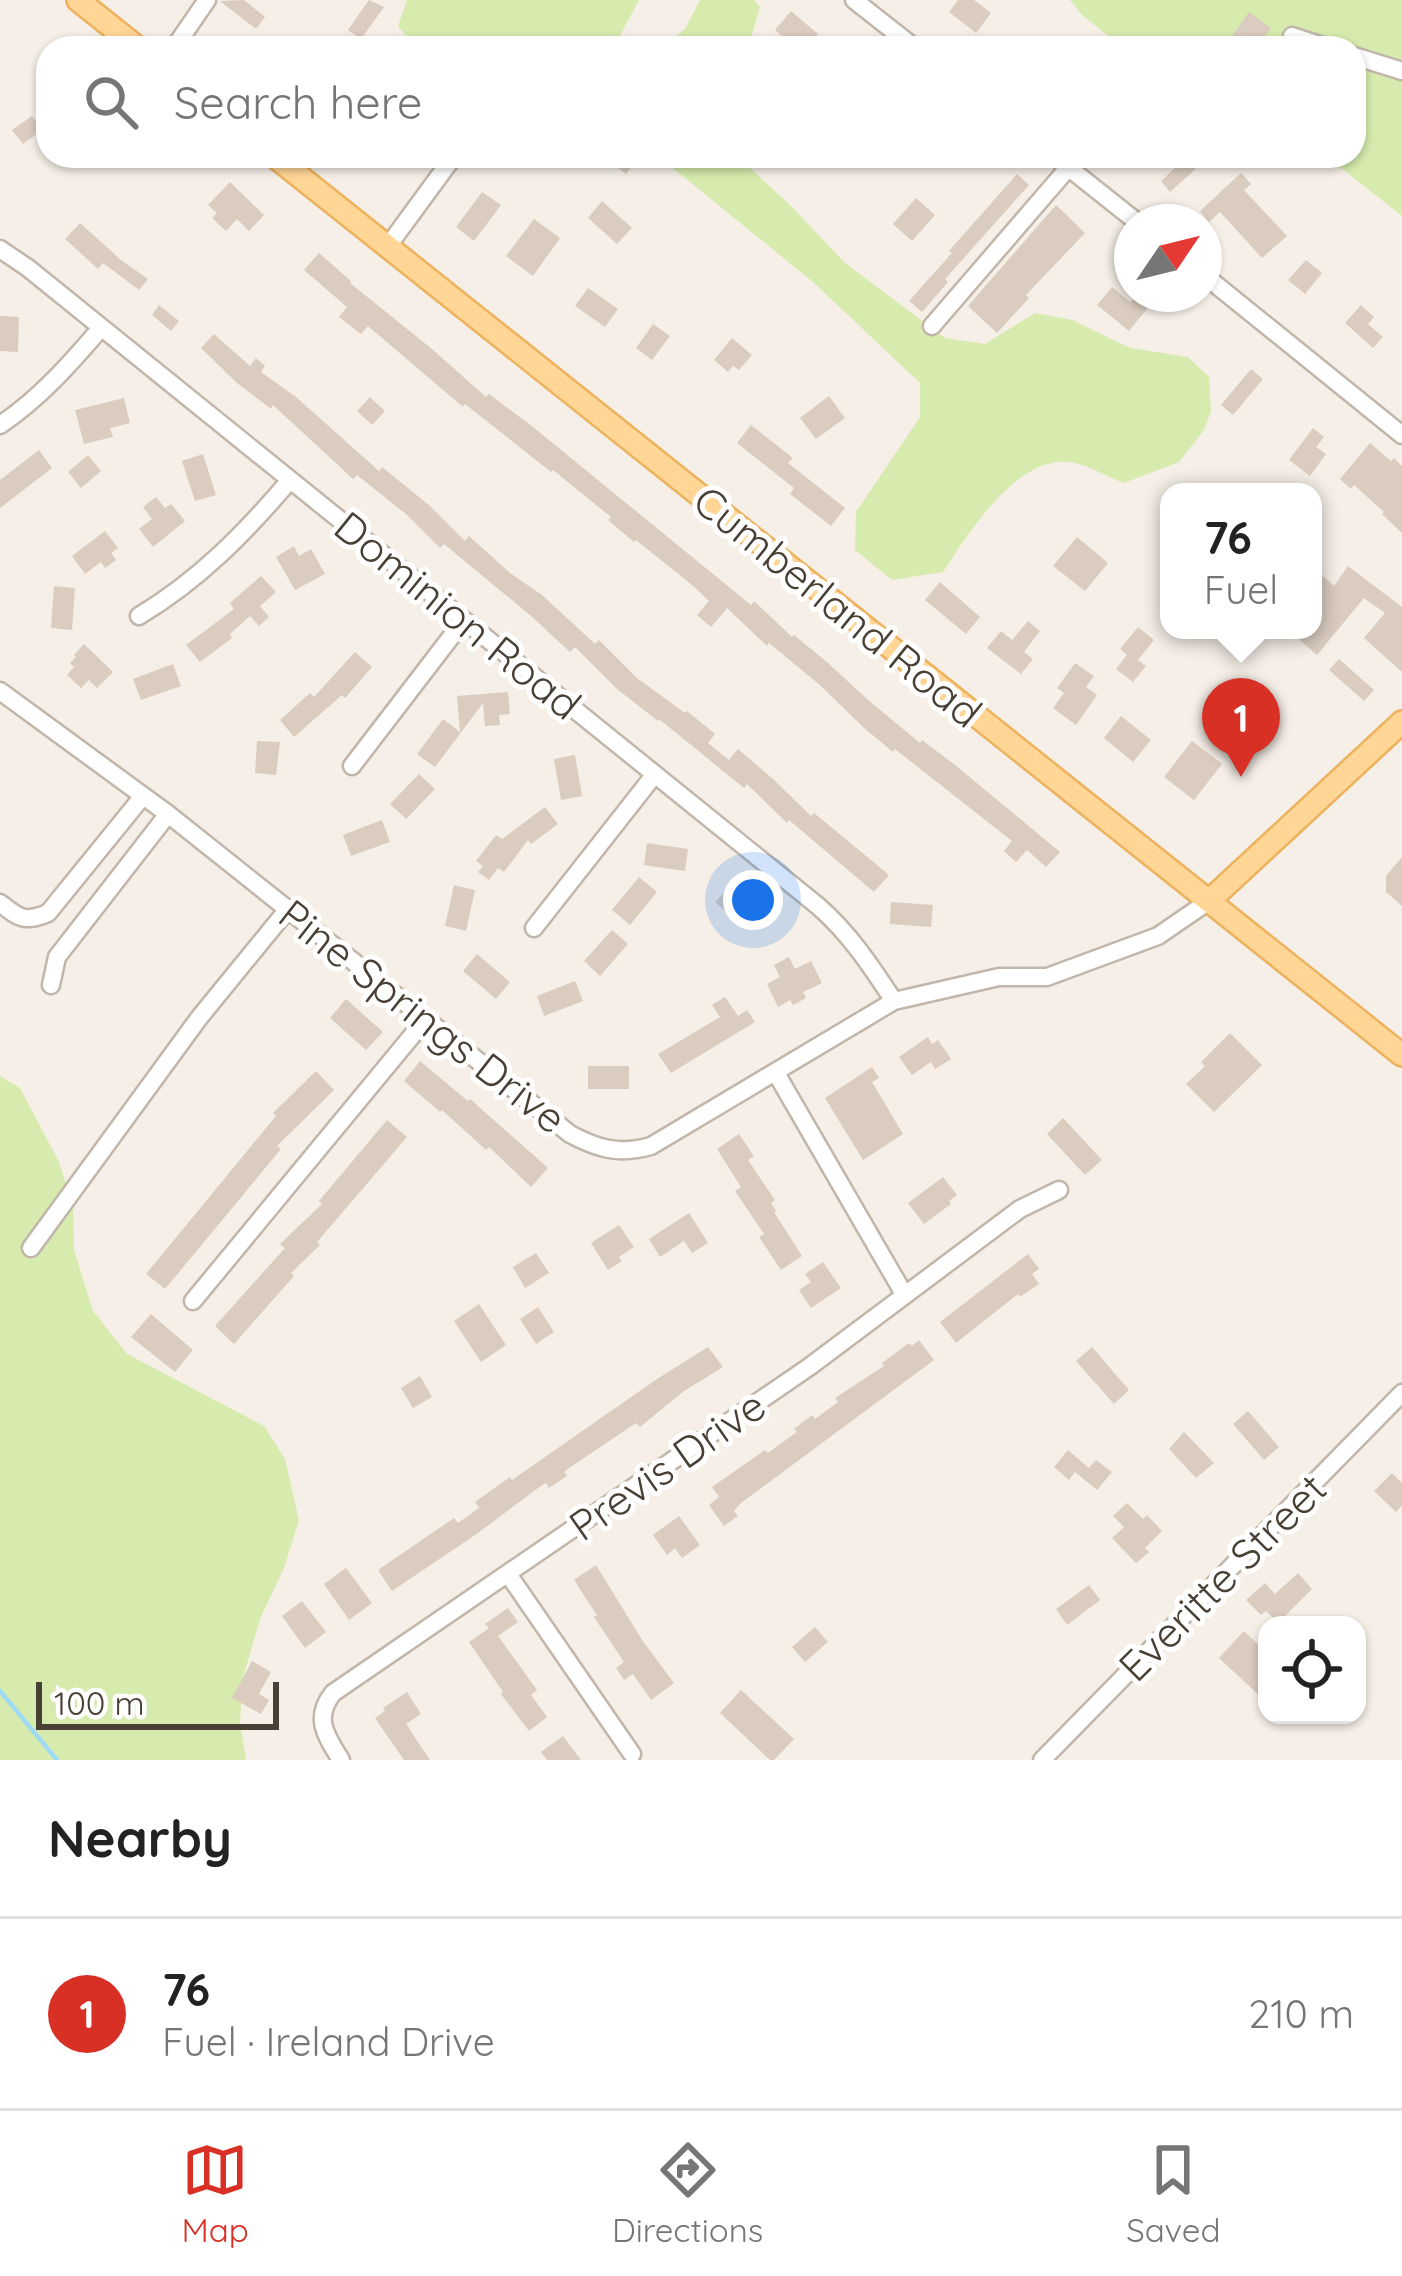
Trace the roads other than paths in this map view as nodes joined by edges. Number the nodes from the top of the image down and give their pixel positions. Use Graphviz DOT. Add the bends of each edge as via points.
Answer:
graph roads {
  1 [pos="78,0"];
  2 [pos="207,0"];
  3 [pos="854,0"];
  4 [pos="123,36"];
  5 [pos="182,36"];
  6 [pos="900,36"];
  7 [pos="1366,60"];
  8 [pos="1402,71"];
  9 [pos="289,168"];
  10 [pos="445,168"];
  11 [pos="1057,168"];
  12 [pos="1070,168"];
  13 [pos="1114,204"];
  14 [pos="388,246"];
  15 [pos="0,249"];
  16 [pos="1222,290"];
  17 [pos="932,326"];
  18 [pos="100,329"];
  19 [pos="0,425"];
  20 [pos="1402,435"];
  21 [pos="290,480"];
  22 [pos="139,616"];
  23 [pos="464,620"];
  24 [pos="0,691"];
  25 [pos="1402,722"];
  26 [pos="352,766"];
  27 [pos="655,774"];
  28 [pos="143,796"];
  29 [pos="168,814"];
  30 [pos="1209,902"];
  31 [pos="0,903"];
  32 [pos="288,909"];
  33 [pos="534,928"];
  34 [pos="51,985"];
  35 [pos="894,1001"];
  36 [pos="425,1020"];
  37 [pos="1402,1055"];
  38 [pos="776,1073"];
  39 [pos="1059,1190"];
  40 [pos="31,1248"];
  41 [pos="904,1294"];
  42 [pos="193,1301"];
  43 [pos="1402,1394"];
  44 [pos="508,1574"];
  45 [pos="632,1754"];
  46 [pos="341,1760"];
  47 [pos="1042,1760"];
  1 -- 4 [label="main road"];
  2 -- 5 [label="street"];
  3 -- 6 [label="street"];
  7 -- 8 [label="street"];
  9 -- 14 [label="main road, Cumberland Road"];
  10 -- 14 [label="street"];
  11 -- 17 [label="street"];
  12 -- 13 [label="street"];
  14 -- 30 [label="main road, Cumberland Road"];
  15 -- 18 [label="street, Dominion Road"];
  16 -- 20 [label="street"];
  18 -- 19 [label="street"];
  18 -- 21 [label="street, Dominion Road"];
  21 -- 22 [label="street" via="222,555"];
  21 -- 23 [label="street, Dominion Road"];
  23 -- 26 [label="street"];
  23 -- 27 [label="street, Dominion Road"];
  24 -- 28 [label="street, Pine Springs Drive"];
  25 -- 30 [label="main road"];
  27 -- 33 [label="street"];
  27 -- 35 [label="street, Dominion Road" via="843,928"];
  28 -- 29 [label="street, Pine Springs Drive"];
  28 -- 31 [label="street" via="48,913 18,917"];
  29 -- 32 [label="street, Pine Springs Drive"];
  29 -- 34 [label="street" via="57,957"];
  30 -- 35 [label="street, Pine Springs Drive" via="1158,936 1046,977 999,977"];
  30 -- 37 [label="main road, Cumberland Road"];
  32 -- 36 [label="street, Pine Springs Drive"];
  32 -- 40 [label="street"];
  35 -- 38 [label="street, Pine Springs Drive"];
  36 -- 38 [label="street, Pine Springs Drive" via="570,1134 614,1152 650,1146"];
  36 -- 42 [label="street"];
  38 -- 41 [label="street"];
  39 -- 41 [label="street, Previs Drive"];
  41 -- 44 [label="street, Previs Drive"];
  43 -- 47 [label="street, Everitte Street"];
  44 -- 45 [label="street"];
  44 -- 46 [label="street, Previs Drive" via="333,1693 322,1723"];
}
